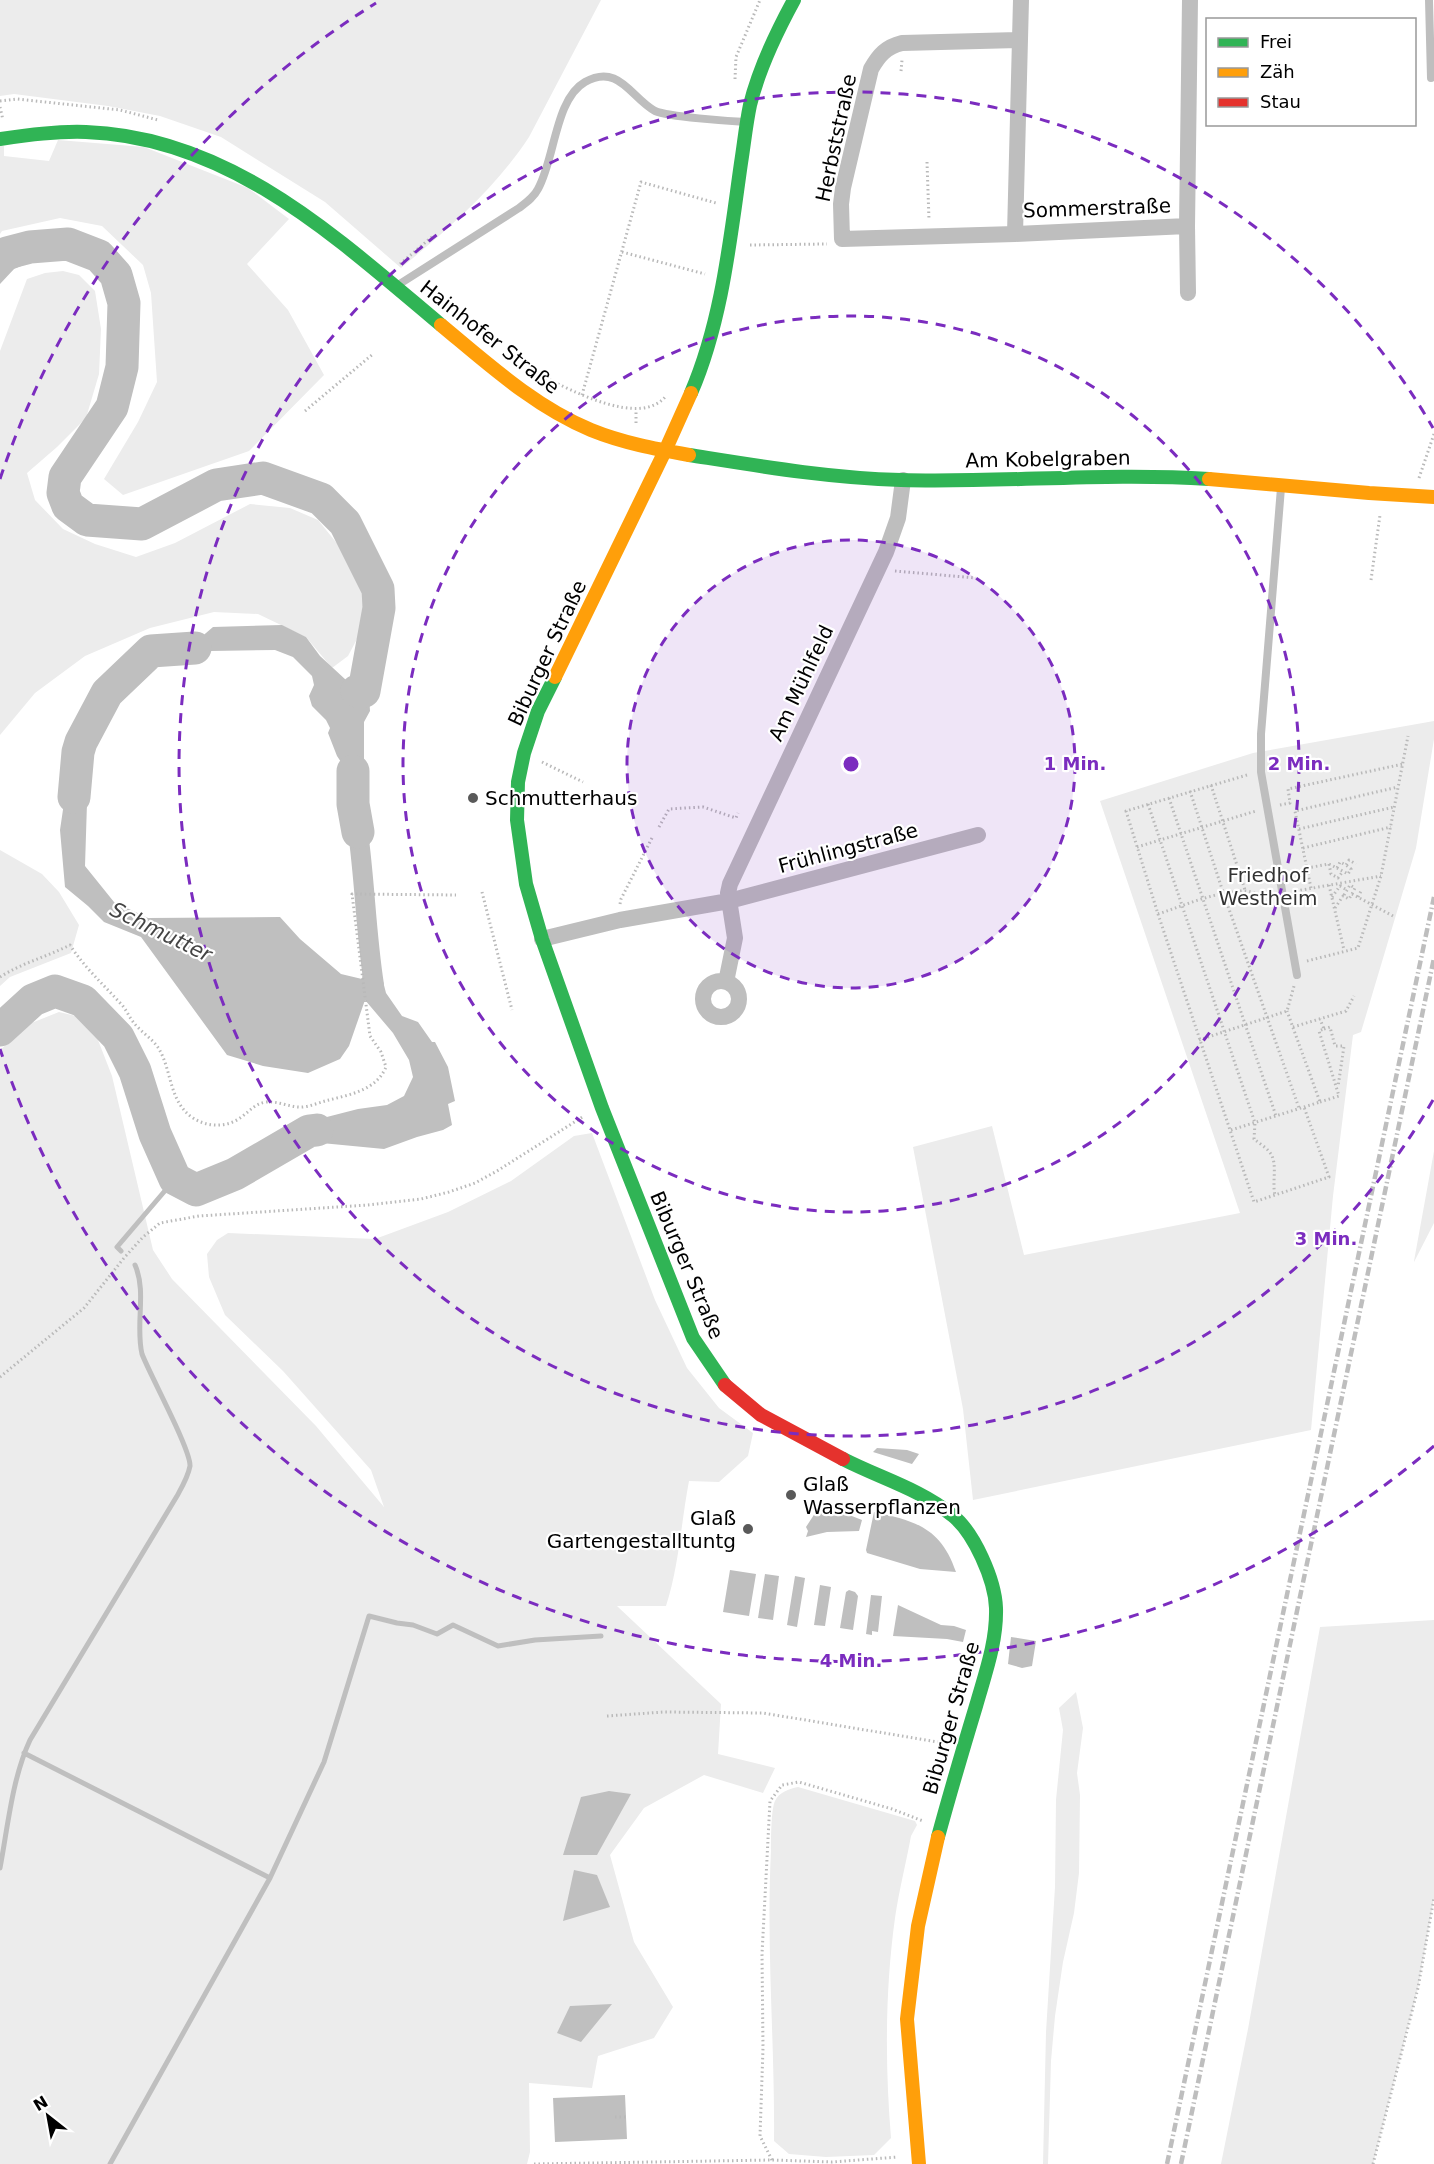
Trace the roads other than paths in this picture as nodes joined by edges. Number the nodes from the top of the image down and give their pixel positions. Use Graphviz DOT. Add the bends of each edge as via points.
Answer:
graph roads {
  1 [pos="794,0"];
  2 [pos="1021,0"];
  3 [pos="1190,0"];
  4 [pos="1430,0"];
  5 [pos="1020,40"];
  6 [pos="1431,78"];
  7 [pos="748,122"];
  8 [pos="0,139"];
  9 [pos="1187,226"];
  10 [pos="1015,234"];
  11 [pos="395,287"];
  12 [pos="1188,293"];
  13 [pos="665,451"];
  14 [pos="903,480"];
  15 [pos="1281,485"];
  16 [pos="1434,497"];
  17 [pos="978,835"];
  18 [pos="729,901"];
  19 [pos="542,939"];
  20 [pos="1297,975"];
  21 [pos="726,982"];
  22 [pos="918,2159"];
  1 -- 7 [label="street, Biburger Straße" via="764,60"];
  2 -- 5 [label="street, Sommerstraße"];
  3 -- 9 [label="street, Sommerstraße"];
  4 -- 6 [label="lane"];
  5 -- 10 [label="street, Sommerstraße"];
  5 -- 10 [label="street, Herbststraße" via="902,43 882,52 871,69 841,204 842,239"];
  7 -- 11 [label="lane, Hainhofer Straße" via="656,111 616,79 590,80 572,93 566,105 544,178 532,198"];
  7 -- 13 [label="street, Biburger Straße" via="713,328 700,372"];
  8 -- 11 [label="street, Hainhofer Straße" via="52,132 96,132 140,138 203,156 281,196"];
  9 -- 10 [label="street, Sommerstraße"];
  9 -- 12 [label="street"];
  11 -- 13 [label="street, Hainhofer Straße" via="552,411 597,433"];
  13 -- 14 [label="street, Am Kobelgraben" via="860,479"];
  13 -- 19 [label="street, Biburger Straße" via="553,678 524,753 517,820 526,884"];
  14 -- 15 [label="street, Am Kobelgraben" via="1173,477"];
  14 -- 18 [label="street, Am Mühlfeld" via="894,534 729,884"];
  15 -- 16 [label="street, Am Kobelgraben"];
  15 -- 20 [label="lane" via="1261,772"];
  17 -- 18 [label="street, Frühlingstraße"];
  18 -- 19 [label="street, Frühlingstraße" via="620,920"];
  18 -- 21 [label="street" via="735,938"];
  19 -- 22 [label="street, Biburger Straße" via="602,1108 693,1338 722,1382 761,1415 920,1493 954,1516 969,1535 990,1579 996,1607 993,1646 932,1856 918,1926 907,2019"];
}
